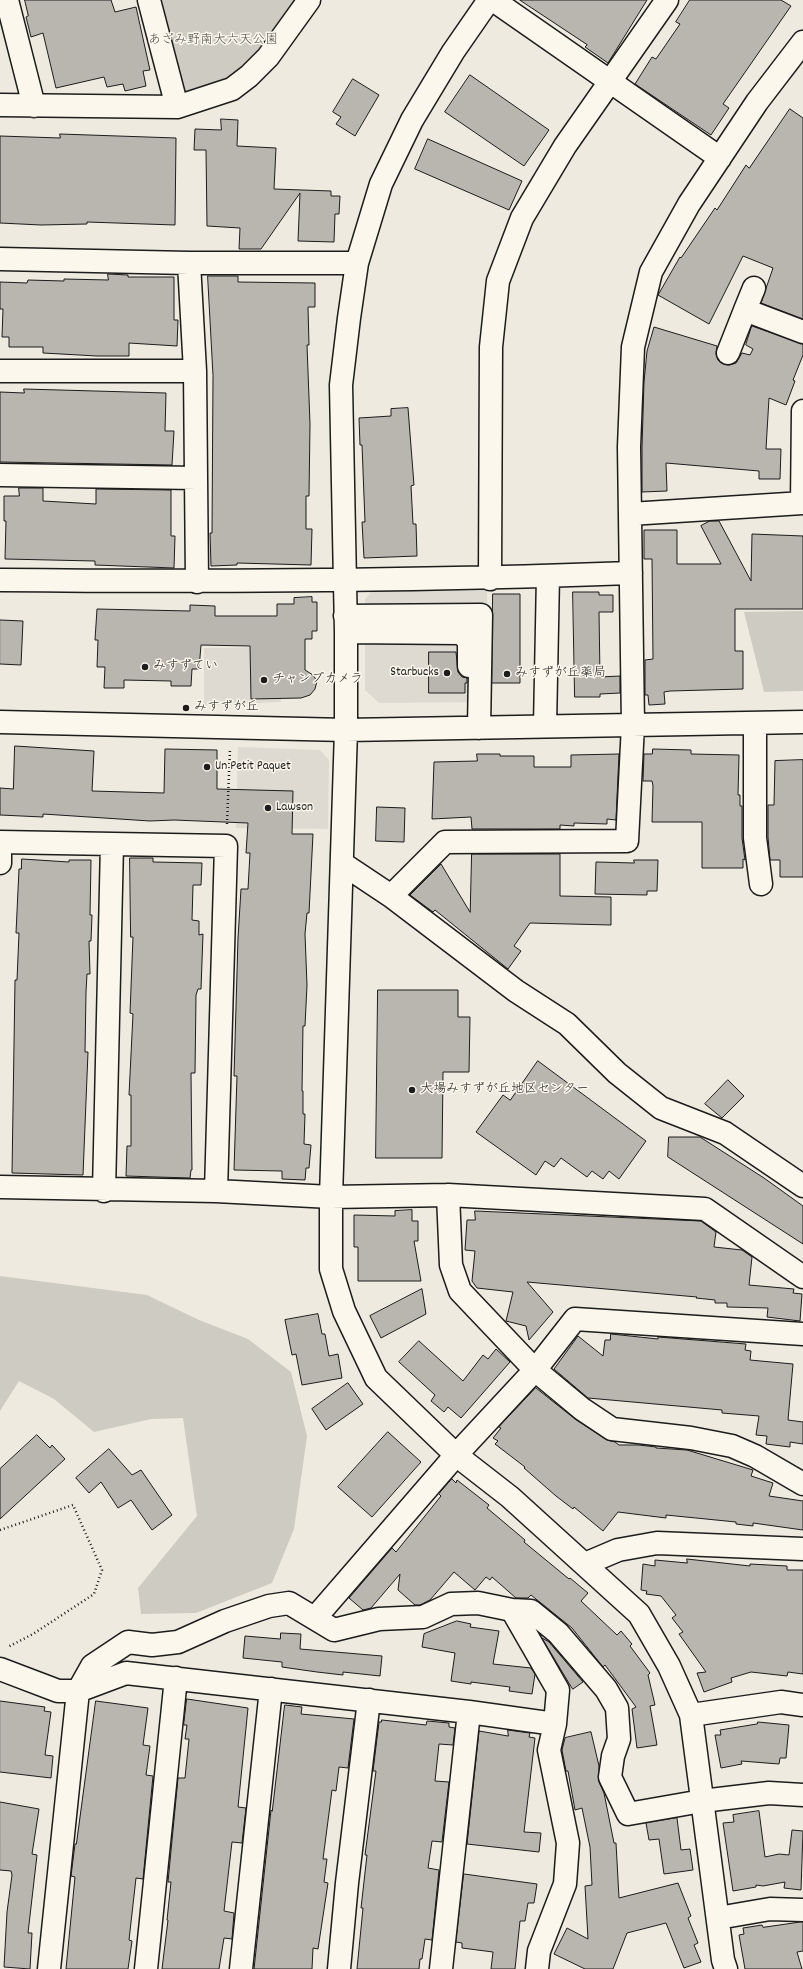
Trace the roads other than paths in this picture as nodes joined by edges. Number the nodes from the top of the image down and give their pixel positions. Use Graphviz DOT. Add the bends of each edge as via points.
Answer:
graph roads {
  1 [pos="7,0"];
  2 [pos="149,0"];
  3 [pos="309,0"];
  4 [pos="489,0"];
  5 [pos="493,0"];
  6 [pos="667,0"];
  7 [pos="803,42"];
  8 [pos="609,82"];
  9 [pos="0,105"];
  10 [pos="34,106"];
  11 [pos="177,107"];
  12 [pos="720,158"];
  13 [pos="0,259"];
  14 [pos="189,263"];
  15 [pos="357,263"];
  16 [pos="754,288"];
  17 [pos="745,310"];
  18 [pos="803,332"];
  19 [pos="728,353"];
  20 [pos="0,371"];
  21 [pos="195,371"];
  22 [pos="803,412"];
  23 [pos="0,475"];
  24 [pos="196,478"];
  25 [pos="802,503"];
  26 [pos="630,514"];
  27 [pos="631,573"];
  28 [pos="548,576"];
  29 [pos="490,579"];
  30 [pos="0,580"];
  31 [pos="345,581"];
  32 [pos="197,582"];
  33 [pos="346,624"];
  34 [pos="0,722"];
  35 [pos="803,722"];
  36 [pos="755,724"];
  37 [pos="633,725"];
  38 [pos="545,726"];
  39 [pos="474,728"];
  40 [pos="346,730"];
  41 [pos="0,842"];
  42 [pos="112,844"];
  43 [pos="0,863"];
  44 [pos="343,864"];
  45 [pos="761,884"];
  46 [pos="391,896"];
  47 [pos="803,1186"];
  48 [pos="0,1187"];
  49 [pos="104,1191"];
  50 [pos="216,1191"];
  51 [pos="448,1195"];
  52 [pos="331,1197"];
  53 [pos="803,1277"];
  54 [pos="803,1334"];
  55 [pos="535,1370"];
  56 [pos="456,1455"];
  57 [pos="803,1484"];
  58 [pos="803,1549"];
  59 [pos="585,1564"];
  60 [pos="512,1610"];
  61 [pos="315,1618"];
  62 [pos="0,1669"];
  63 [pos="176,1678"];
  64 [pos="270,1689"];
  65 [pos="78,1691"];
  66 [pos="369,1700"];
  67 [pos="803,1705"];
  68 [pos="469,1712"];
  69 [pos="691,1715"];
  70 [pos="555,1724"];
  71 [pos="803,1795"];
  72 [pos="702,1801"];
  73 [pos="803,1910"];
  74 [pos="718,1918"];
  75 [pos="50,1969"];
  76 [pos="146,1969"];
  77 [pos="241,1969"];
  78 [pos="339,1969"];
  79 [pos="441,1969"];
  80 [pos="537,1969"];
  81 [pos="726,1969"];
  1 -- 10 [label="street"];
  2 -- 11 [label="street"];
  3 -- 11 [label="street" via="268,58 249,76 232,88"];
  4 -- 15 [label="street" via="453,52 412,120 381,184"];
  5 -- 8 [label="street"];
  6 -- 8 [label="street"];
  7 -- 12 [label="street" via="757,102"];
  8 -- 12 [label="street"];
  8 -- 29 [label="street" via="565,146 522,218 498,281 491,347"];
  9 -- 10 [label="street"];
  10 -- 11 [label="street"];
  12 -- 26 [label="street" via="689,204 651,272 632,347"];
  13 -- 14 [label="street"];
  14 -- 15 [label="street"];
  14 -- 21 [label="street"];
  15 -- 31 [label="street" via="340,385"];
  16 -- 17 [label="street"];
  17 -- 18 [label="street"];
  17 -- 19 [label="street"];
  20 -- 21 [label="street"];
  21 -- 24 [label="street"];
  22 -- 25 [label="street"];
  23 -- 24 [label="street"];
  24 -- 32 [label="street"];
  25 -- 26 [label="street"];
  26 -- 27 [label="street"];
  27 -- 28 [label="street"];
  27 -- 37 [label="street"];
  28 -- 29 [label="street"];
  28 -- 38 [label="street"];
  29 -- 31 [label="street"];
  30 -- 32 [label="street"];
  31 -- 32 [label="street"];
  31 -- 33 [label="street"];
  33 -- 39 [label="street" via="481,615"];
  33 -- 40 [label="street"];
  34 -- 40 [label="street"];
  35 -- 36 [label="street"];
  36 -- 37 [label="street"];
  36 -- 45 [label="street" via="755,838"];
  37 -- 38 [label="street"];
  37 -- 46 [label="street" via="627,841 444,842"];
  38 -- 39 [label="street"];
  39 -- 40 [label="street"];
  40 -- 44 [label="street"];
  41 -- 42 [label="street"];
  41 -- 43 [label="street"];
  42 -- 49 [label="street"];
  42 -- 50 [label="street" via="226,846"];
  44 -- 46 [label="street"];
  44 -- 52 [label="street"];
  46 -- 47 [label="street" via="516,991 567,1024 617,1073 661,1108 725,1133"];
  48 -- 49 [label="street"];
  49 -- 50 [label="street"];
  50 -- 52 [label="street"];
  51 -- 52 [label="street"];
  51 -- 53 [label="street" via="705,1209"];
  51 -- 55 [label="street" via="452,1265 460,1291"];
  52 -- 56 [label="street" via="331,1270 344,1311 376,1378"];
  54 -- 55 [label="street" via="576,1319"];
  55 -- 56 [label="street"];
  55 -- 57 [label="street" via="612,1430 692,1438 732,1446 755,1456"];
  56 -- 59 [label="street" via="510,1497"];
  56 -- 61 [label="street"];
  58 -- 59 [label="street" via="657,1543 618,1550"];
  59 -- 69 [label="street" via="639,1614 669,1666"];
  60 -- 61 [label="street" via="478,1603 452,1604 423,1617 379,1619 334,1630"];
  60 -- 70 [label="street" via="558,1690"];
  60 -- 72 [label="street" via="531,1611 558,1633 606,1689 617,1708 619,1739 610,1777 628,1814"];
  61 -- 65 [label="street" via="289,1603 269,1606 225,1621 178,1642 152,1645 128,1642 92,1666"];
  62 -- 65 [label="street" via="58,1691"];
  63 -- 64 [label="street"];
  63 -- 65 [label="street" via="126,1673"];
  63 -- 76 [label="street"];
  64 -- 66 [label="street"];
  64 -- 77 [label="street"];
  65 -- 75 [label="street"];
  66 -- 68 [label="street"];
  66 -- 78 [label="street" via="346,1883"];
  67 -- 69 [label="street" via="781,1702"];
  68 -- 70 [label="street"];
  68 -- 79 [label="street"];
  69 -- 72 [label="street"];
  70 -- 80 [label="street" via="549,1750 568,1843 566,1884 539,1951"];
  71 -- 72 [label="street" via="769,1792"];
  72 -- 74 [label="street"];
  73 -- 74 [label="street" via="770,1908"];
  74 -- 81 [label="street"];
}
